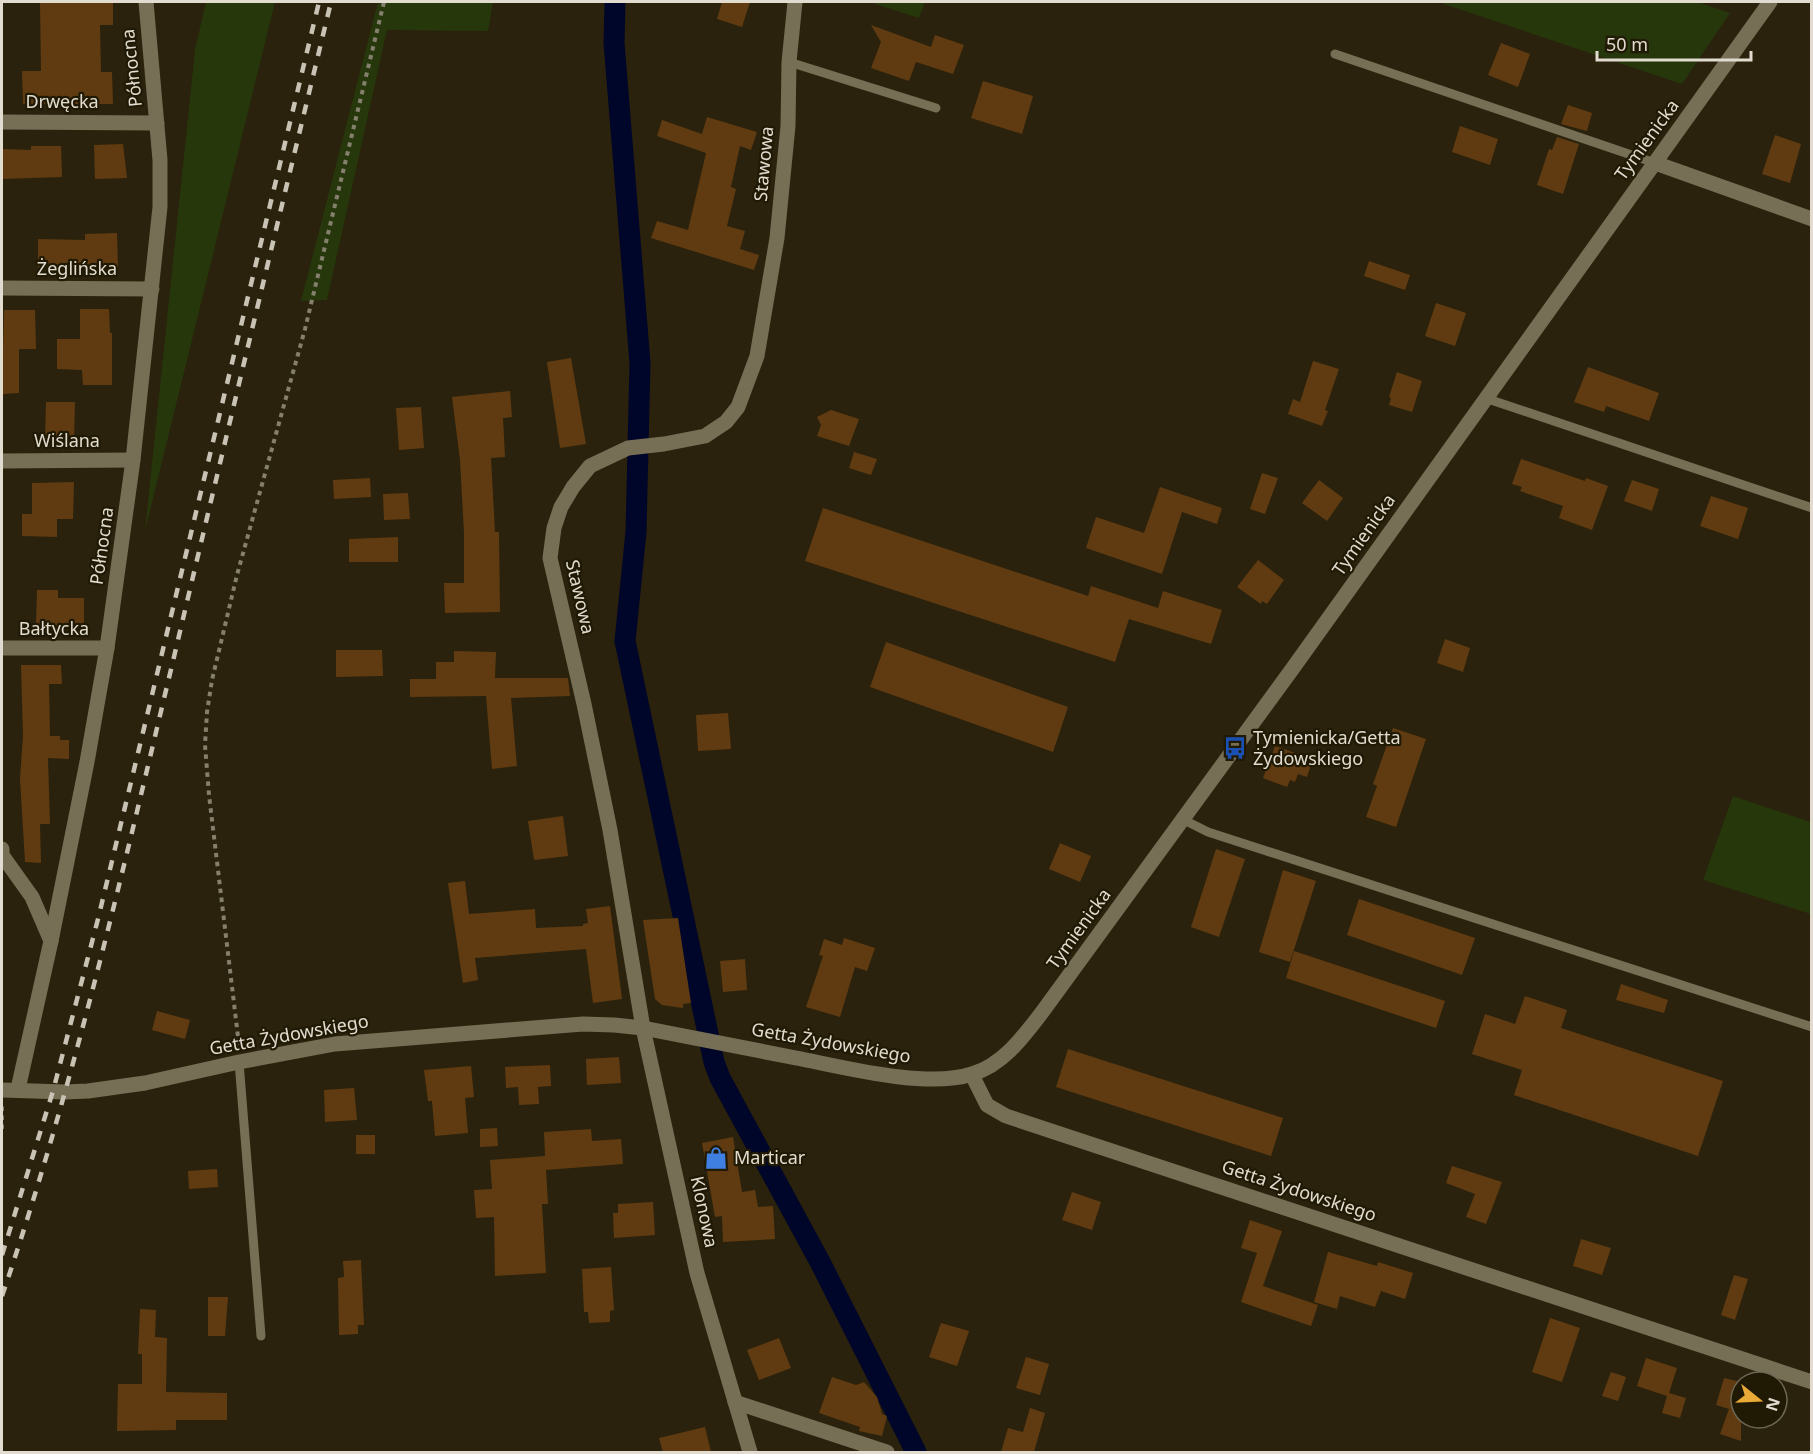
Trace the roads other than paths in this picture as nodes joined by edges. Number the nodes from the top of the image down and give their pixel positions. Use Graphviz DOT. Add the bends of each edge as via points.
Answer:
graph roads {
  1 [pos="146,2"];
  2 [pos="795,2"];
  3 [pos="1770,2"];
  4 [pos="1335,54"];
  5 [pos="789,62"];
  6 [pos="936,108"];
  7 [pos="2,122"];
  8 [pos="157,123"];
  9 [pos="1655,163"];
  10 [pos="1812,219"];
  11 [pos="2,288"];
  12 [pos="152,289"];
  13 [pos="1485,398"];
  14 [pos="2,460"];
  15 [pos="133,460"];
  16 [pos="1812,508"];
  17 [pos="2,648"];
  18 [pos="107,648"];
  19 [pos="1182,819"];
  20 [pos="2,849"];
  21 [pos="51,940"];
  22 [pos="1812,1027"];
  23 [pos="643,1028"];
  24 [pos="239,1062"];
  25 [pos="972,1075"];
  26 [pos="18,1089"];
  27 [pos="2,1090"];
  28 [pos="261,1336"];
  29 [pos="1812,1382"];
  30 [pos="735,1402"];
  31 [pos="750,1452"];
  32 [pos="887,1452"];
  1 -- 8 [label="street, Północna"];
  2 -- 5 [label="street, Stawowa"];
  3 -- 9 [label="street, Tymienicka"];
  4 -- 9 [label="lane"];
  5 -- 6 [label="lane"];
  5 -- 23 [label="street, Stawowa" via="788,126 777,238 757,356 738,407 726,422 705,436 628,448 590,466 561,507 554,528 550,558 610,830"];
  7 -- 8 [label="street, Drwęcka"];
  8 -- 12 [label="street, Północna" via="160,207"];
  9 -- 10 [label="street"];
  9 -- 13 [label="street, Tymienicka"];
  11 -- 12 [label="street, Żeglińska"];
  12 -- 15 [label="street, Północna"];
  13 -- 16 [label="lane"];
  13 -- 19 [label="street, Tymienicka"];
  14 -- 15 [label="street, Wiślana"];
  15 -- 18 [label="street, Północna"];
  17 -- 18 [label="street, Bałtycka"];
  18 -- 21 [label="street, Północna"];
  19 -- 22 [label="lane" via="1208,832"];
  19 -- 25 [label="street, Tymienicka" via="1021,1040 1003,1057"];
  20 -- 21 [label="street" via="2,855 32,897"];
  21 -- 26 [label="street, Północna"];
  23 -- 24 [label="street, Getta Żydowskiego" via="583,1024 449,1034 335,1044"];
  23 -- 25 [label="street, Getta Żydowskiego" via="878,1074 944,1079"];
  23 -- 30 [label="street, Klonowa" via="697,1273"];
  24 -- 26 [label="street, Getta Żydowskiego" via="109,1088 65,1092"];
  24 -- 28 [label="lane"];
  25 -- 29 [label="street, Getta Żydowskiego" via="987,1105 1005,1116"];
  26 -- 27 [label="street, Getta Żydowskiego"];
  30 -- 31 [label="street, Klonowa"];
  30 -- 32 [label="street"];
}
